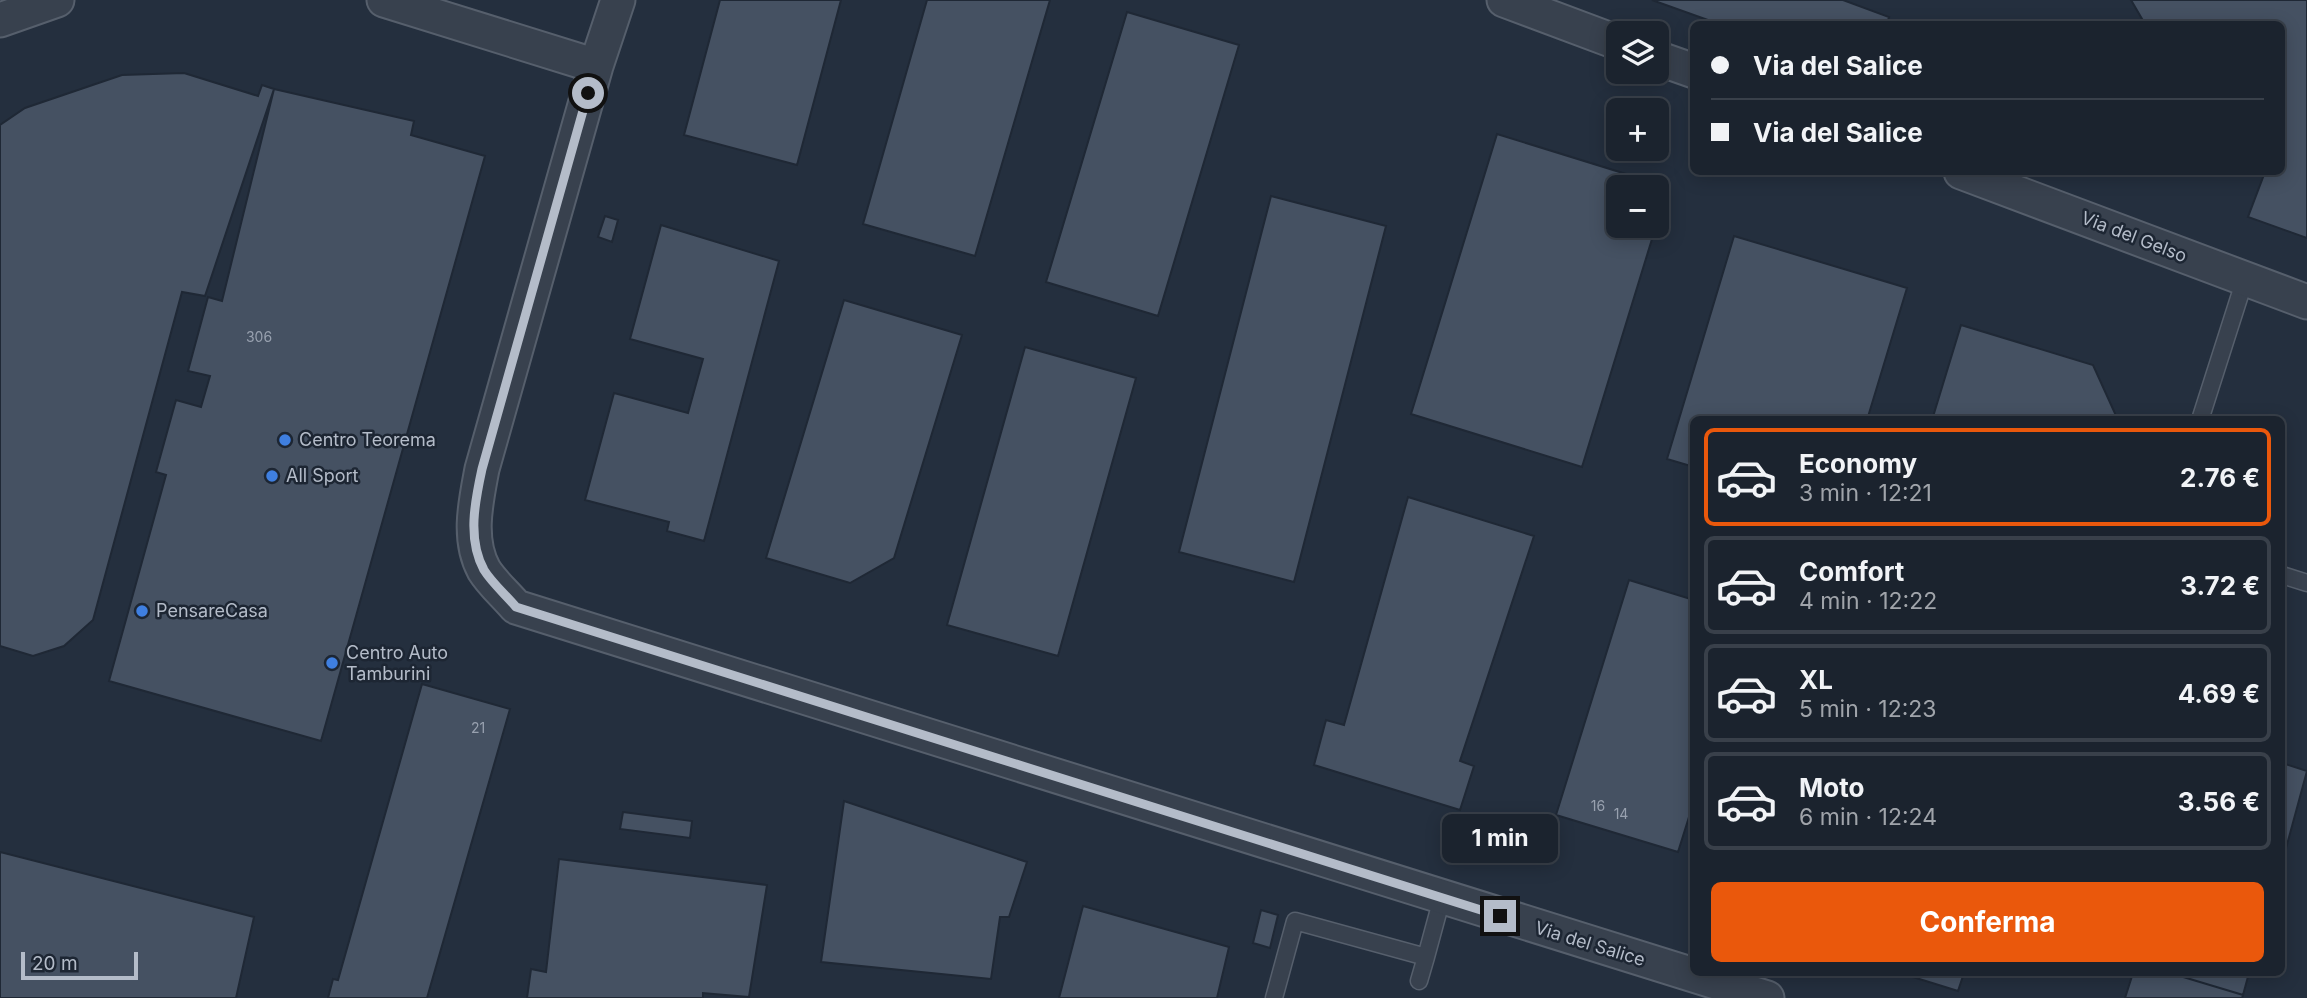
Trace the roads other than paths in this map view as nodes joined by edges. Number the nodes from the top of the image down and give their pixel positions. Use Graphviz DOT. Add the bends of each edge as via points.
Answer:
graph roads {
  1 [pos="57,0"];
  2 [pos="384,0"];
  3 [pos="618,0"];
  4 [pos="1504,0"];
  5 [pos="0,20"];
  6 [pos="1606,38"];
  7 [pos="1669,62"];
  8 [pos="596,66"];
  9 [pos="1690,70"];
  10 [pos="1969,175"];
  11 [pos="2245,279"];
  12 [pos="2307,302"];
  13 [pos="2201,416"];
  14 [pos="2285,576"];
  15 [pos="2307,583"];
  16 [pos="1442,898"];
  17 [pos="1426,957"];
  18 [pos="1690,974"];
  19 [pos="1696,976"];
  20 [pos="1419,981"];
  21 [pos="1274,998"];
  22 [pos="1767,998"];
  1 -- 5 [label="street"];
  2 -- 8 [label="street"];
  3 -- 8 [label="street"];
  4 -- 6 [label="street"];
  7 -- 9 [label="street"];
  8 -- 16 [label="street, Via del Salice" via="475,506 475,547 485,571 516,607"];
  10 -- 11 [label="street, Via del Gelso"];
  11 -- 12 [label="street, Via del Gelso"];
  11 -- 13 [label="lane"];
  14 -- 15 [label="lane"];
  16 -- 17 [label="lane"];
  16 -- 18 [label="street, Via del Salice"];
  17 -- 20 [label="lane"];
  17 -- 21 [label="lane" via="1295,921"];
  19 -- 22 [label="street, Via del Salice"];
}
